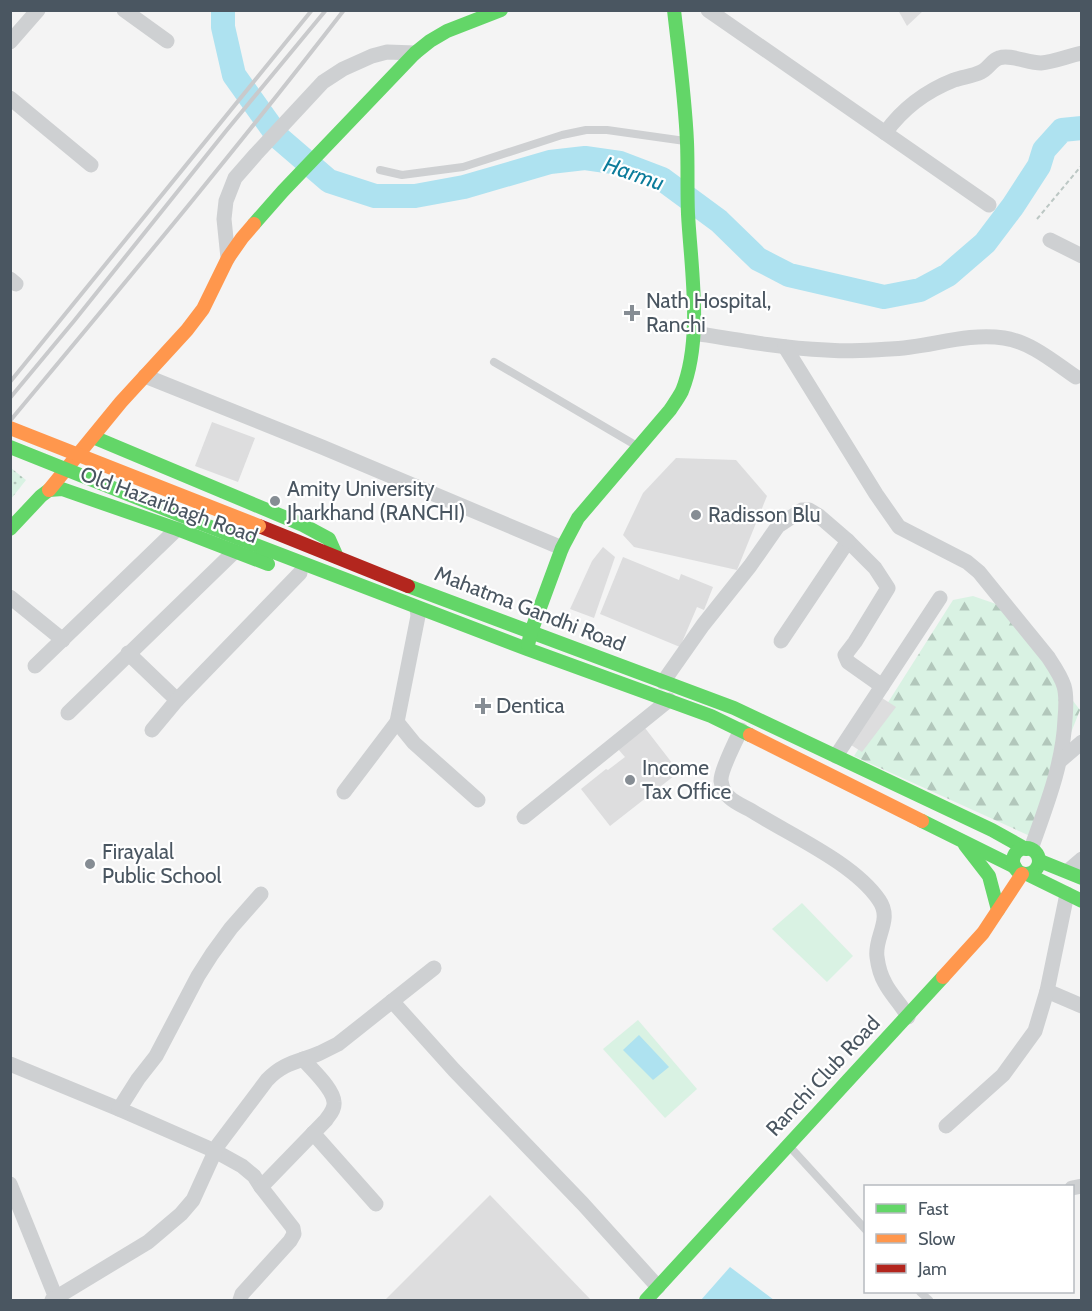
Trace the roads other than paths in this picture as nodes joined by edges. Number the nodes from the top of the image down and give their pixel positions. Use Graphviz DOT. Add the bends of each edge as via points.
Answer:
graph roads {
  1 [pos="38,10"];
  2 [pos="124,10"];
  3 [pos="501,10"];
  4 [pos="674,10"];
  5 [pos="708,10"];
  6 [pos="167,41"];
  7 [pos="10,42"];
  8 [pos="415,53"];
  9 [pos="1082,53"];
  10 [pos="10,98"];
  11 [pos="885,133"];
  12 [pos="687,141"];
  13 [pos="91,165"];
  14 [pos="380,170"];
  15 [pos="989,205"];
  16 [pos="1050,240"];
  17 [pos="1082,256"];
  18 [pos="228,258"];
  19 [pos="694,333"];
  20 [pos="785,346"];
  21 [pos="494,362"];
  22 [pos="145,376"];
  23 [pos="1076,377"];
  24 [pos="10,428"];
  25 [pos="93,438"];
  26 [pos="10,447"];
  27 [pos="638,447"];
  28 [pos="50,490"];
  29 [pos="10,529"];
  30 [pos="177,529"];
  31 [pos="848,541"];
  32 [pos="562,548"];
  33 [pos="235,551"];
  34 [pos="337,557"];
  35 [pos="326,572"];
  36 [pos="300,573"];
  37 [pos="10,597"];
  38 [pos="940,598"];
  39 [pos="417,608"];
  40 [pos="531,632"];
  41 [pos="63,640"];
  42 [pos="781,641"];
  43 [pos="527,649"];
  44 [pos="128,653"];
  45 [pos="35,666"];
  46 [pos="663,682"];
  47 [pos="882,686"];
  48 [pos="177,700"];
  49 [pos="669,700"];
  50 [pos="68,713"];
  51 [pos="397,722"];
  52 [pos="152,730"];
  53 [pos="741,730"];
  54 [pos="1082,742"];
  55 [pos="836,756"];
  56 [pos="1061,760"];
  57 [pos="344,792"];
  58 [pos="478,800"];
  59 [pos="524,817"];
  60 [pos="959,838"];
  61 [pos="1032,853"];
  62 [pos="1082,859"];
  63 [pos="1021,872"];
  64 [pos="1075,875"];
  65 [pos="261,894"];
  66 [pos="1067,894"];
  67 [pos="1082,901"];
  68 [pos="998,910"];
  69 [pos="434,968"];
  70 [pos="1047,991"];
  71 [pos="392,1001"];
  72 [pos="1082,1006"];
  73 [pos="908,1016"];
  74 [pos="303,1059"];
  75 [pos="10,1064"];
  76 [pos="119,1109"];
  77 [pos="946,1126"];
  78 [pos="313,1133"];
  79 [pos="788,1145"];
  80 [pos="215,1151"];
  81 [pos="10,1184"];
  82 [pos="261,1187"];
  83 [pos="376,1204"];
  84 [pos="864,1228"];
  85 [pos="658,1287"];
  86 [pos="54,1299"];
  87 [pos="240,1300"];
  88 [pos="646,1300"];
  1 -- 7 [label="street"];
  2 -- 6 [label="street"];
  3 -- 8 [label="street" via="447,32"];
  4 -- 12 [label="street"];
  5 -- 11 [label="street"];
  8 -- 18 [label="street" via="283,191"];
  8 -- 18 [label="street" via="387,52 343,69 323,82 256,154 236,178 226,201"];
  9 -- 11 [label="street" via="1041,63 1000,57 983,72 927,93 904,110"];
  10 -- 13 [label="street"];
  11 -- 15 [label="street"];
  12 -- 14 [label="lane" via="586,130 463,167 402,175"];
  12 -- 19 [label="street"];
  16 -- 17 [label="street"];
  18 -- 22 [label="street" via="202,309"];
  19 -- 20 [label="street"];
  19 -- 27 [label="street" via="681,393"];
  20 -- 23 [label="street" via="828,351 891,349 974,337 1003,338 1032,348"];
  20 -- 56 [label="street" via="899,527 979,572 1048,657 1064,685"];
  21 -- 27 [label="lane"];
  22 -- 25 [label="street"];
  22 -- 32 [label="street"];
  24 -- 34 [label="street, Mahatma Gandhi Road, bridge"];
  25 -- 28 [label="street"];
  25 -- 34 [label="street" via="303,525 330,539"];
  26 -- 35 [label="street, Mahatma Gandhi Road, bridge"];
  27 -- 32 [label="street" via="578,518"];
  28 -- 29 [label="street, Old Hazaribagh Road"];
  28 -- 30 [label="street, Old Hazaribagh Road" via="62,489"];
  30 -- 33 [label="street, Old Hazaribagh Road"];
  30 -- 41 [label="street"];
  31 -- 42 [label="street"];
  31 -- 46 [label="street" via="809,510 802,510 778,526"];
  31 -- 47 [label="street" via="875,568 888,588 845,656"];
  32 -- 40 [label="street"];
  33 -- 36 [label="street, Old Hazaribagh Road"];
  33 -- 44 [label="street"];
  34 -- 40 [label="street, Mahatma Gandhi Road"];
  35 -- 36 [label="street, Old Hazaribagh Road" via="314,576"];
  35 -- 39 [label="street, Mahatma Gandhi Road"];
  36 -- 48 [label="street"];
  37 -- 41 [label="street"];
  38 -- 47 [label="street"];
  39 -- 43 [label="street, Mahatma Gandhi Road"];
  39 -- 51 [label="street"];
  40 -- 43 [label="street"];
  40 -- 46 [label="street, Mahatma Gandhi Road"];
  41 -- 45 [label="street"];
  43 -- 49 [label="street, Mahatma Gandhi Road"];
  44 -- 48 [label="street"];
  44 -- 50 [label="street"];
  46 -- 55 [label="street, Mahatma Gandhi Road" via="734,708"];
  47 -- 55 [label="street"];
  48 -- 52 [label="street"];
  49 -- 53 [label="street, Mahatma Gandhi Road"];
  49 -- 59 [label="street"];
  51 -- 57 [label="street"];
  51 -- 58 [label="street" via="414,743"];
  53 -- 60 [label="street, Mahatma Gandhi Road"];
  53 -- 73 [label="street" via="720,777 723,789 728,796 828,855 857,876 881,902 884,923 876,954 884,982"];
  54 -- 56 [label="street"];
  55 -- 61 [label="street, Mahatma Gandhi Road"];
  56 -- 61 [label="street"];
  60 -- 63 [label="street, Mahatma Gandhi Road"];
  60 -- 68 [label="street" via="984,868"];
  61 -- 63 [label="street" via="1039,866 1032,873"];
  61 -- 63 [label="street" via="1021,850 1014,857"];
  61 -- 64 [label="street, Mahatma Gandhi Road"];
  62 -- 64 [label="street"];
  63 -- 66 [label="street, Mahatma Gandhi Road"];
  63 -- 68 [label="street, Ranchi Club Road"];
  65 -- 76 [label="street" via="212,954 156,1056"];
  66 -- 67 [label="street, Mahatma Gandhi Road"];
  66 -- 70 [label="street"];
  68 -- 73 [label="street, Ranchi Club Road"];
  69 -- 71 [label="street"];
  70 -- 72 [label="street"];
  70 -- 77 [label="street" via="1035,1031 1012,1063"];
  71 -- 74 [label="street" via="338,1044"];
  71 -- 85 [label="street"];
  73 -- 79 [label="street, Ranchi Club Road"];
  74 -- 78 [label="street" via="333,1096 333,1110"];
  74 -- 80 [label="street" via="276,1070"];
  75 -- 76 [label="street"];
  76 -- 80 [label="street"];
  78 -- 82 [label="street"];
  78 -- 83 [label="street"];
  79 -- 84 [label="lane"];
  79 -- 85 [label="street, Ranchi Club Road"];
  80 -- 82 [label="street" via="242,1166"];
  80 -- 86 [label="street" via="193,1200 174,1221 148,1242"];
  81 -- 86 [label="street"];
  82 -- 87 [label="street" via="294,1234"];
  85 -- 88 [label="street, Ranchi Club Road"];
}
